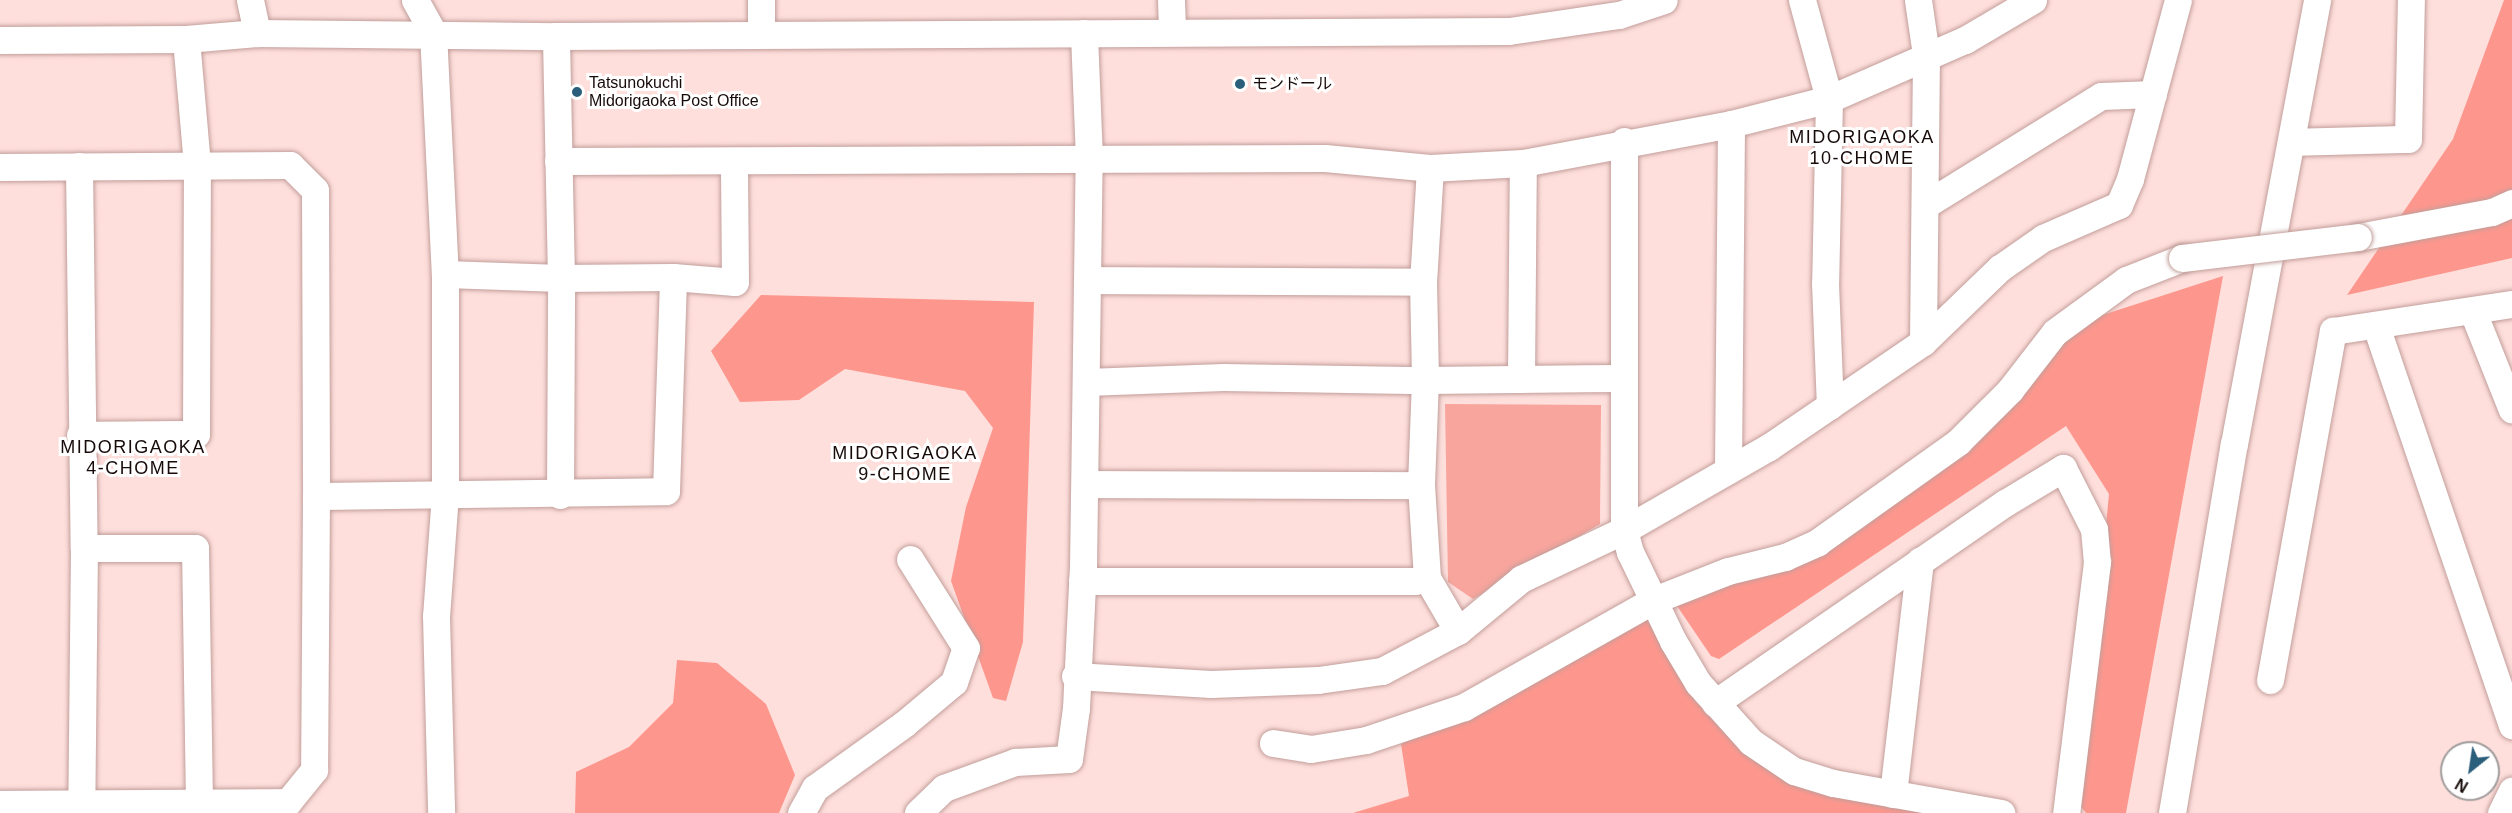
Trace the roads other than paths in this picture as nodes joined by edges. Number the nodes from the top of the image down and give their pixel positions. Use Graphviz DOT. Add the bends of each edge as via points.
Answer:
graph roads {
  1 [pos="250,0"];
  2 [pos="415,0"];
  3 [pos="761,0"];
  4 [pos="1171,0"];
  5 [pos="1664,0"];
  6 [pos="1802,0"];
  7 [pos="1918,0"];
  8 [pos="2033,0"];
  9 [pos="2178,0"];
  10 [pos="2317,0"];
  11 [pos="2411,0"];
  12 [pos="433,32"];
  13 [pos="1172,32"];
  14 [pos="257,33"];
  15 [pos="1084,33"];
  16 [pos="761,34"];
  17 [pos="555,36"];
  18 [pos="186,39"];
  19 [pos="0,40"];
  20 [pos="1926,55"];
  21 [pos="2153,94"];
  22 [pos="1829,99"];
  23 [pos="1731,124"];
  24 [pos="1624,141"];
  25 [pos="2292,142"];
  26 [pos="1089,159"];
  27 [pos="558,161"];
  28 [pos="734,162"];
  29 [pos="1523,163"];
  30 [pos="197,165"];
  31 [pos="79,166"];
  32 [pos="0,167"];
  33 [pos="1430,168"];
  34 [pos="2512,203"];
  35 [pos="1924,205"];
  36 [pos="445,274"];
  37 [pos="673,277"];
  38 [pos="561,278"];
  39 [pos="1087,280"];
  40 [pos="1423,282"];
  41 [pos="2512,304"];
  42 [pos="2473,312"];
  43 [pos="2376,326"];
  44 [pos="1923,342"];
  45 [pos="1623,378"];
  46 [pos="1521,379"];
  47 [pos="1425,380"];
  48 [pos="1086,382"];
  49 [pos="1830,406"];
  50 [pos="2512,410"];
  51 [pos="80,435"];
  52 [pos="1728,470"];
  53 [pos="1084,484"];
  54 [pos="1421,485"];
  55 [pos="445,495"];
  56 [pos="560,495"];
  57 [pos="316,496"];
  58 [pos="1624,530"];
  59 [pos="84,548"];
  60 [pos="910,559"];
  61 [pos="1920,561"];
  62 [pos="1426,578"];
  63 [pos="1082,581"];
  64 [pos="1654,600"];
  65 [pos="1458,631"];
  66 [pos="1075,676"];
  67 [pos="2270,680"];
  68 [pos="1715,703"];
  69 [pos="2512,726"];
  70 [pos="1273,743"];
  71 [pos="2512,790"];
  72 [pos="1893,794"];
  73 [pos="0,804"];
  74 [pos="199,806"];
  75 [pos="81,810"];
  76 [pos="441,813"];
  77 [pos="801,813"];
  78 [pos="918,813"];
  79 [pos="2001,813"];
  80 [pos="2066,813"];
  81 [pos="2172,813"];
  82 [pos="2501,813"];
  1 -- 14 [label="street"];
  2 -- 12 [label="street"];
  3 -- 16 [label="street"];
  4 -- 13 [label="street"];
  5 -- 13 [label="street" via="1619,15 1509,31"];
  6 -- 22 [label="street"];
  7 -- 20 [label="street"];
  8 -- 20 [label="street" via="1965,40"];
  9 -- 21 [label="street"];
  10 -- 25 [label="street"];
  11 -- 25 [label="street" via="2408,139"];
  12 -- 14 [label="street"];
  12 -- 17 [label="street"];
  12 -- 36 [label="street"];
  13 -- 15 [label="street"];
  14 -- 18 [label="street"];
  15 -- 16 [label="street"];
  15 -- 26 [label="street"];
  16 -- 17 [label="street"];
  17 -- 27 [label="street"];
  18 -- 19 [label="street"];
  18 -- 30 [label="street"];
  20 -- 22 [label="street"];
  20 -- 35 [label="street"];
  21 -- 35 [label="street" via="2101,96"];
  21 -- 44 [label="street" via="2119,205 2043,238 2000,268"];
  22 -- 23 [label="street"];
  22 -- 49 [label="street" via="1825,282"];
  23 -- 24 [label="street"];
  23 -- 52 [label="street"];
  24 -- 29 [label="street"];
  24 -- 45 [label="street"];
  25 -- 81 [label="street" via="2232,456"];
  26 -- 28 [label="street" via="796,158"];
  26 -- 33 [label="street" via="1325,158"];
  26 -- 39 [label="street"];
  27 -- 28 [label="street"];
  27 -- 38 [label="street"];
  28 -- 37 [label="street" via="735,282"];
  29 -- 33 [label="street"];
  29 -- 46 [label="street"];
  30 -- 31 [label="street"];
  30 -- 51 [label="street" via="196,434"];
  30 -- 57 [label="street" via="290,165 315,190"];
  31 -- 32 [label="street"];
  31 -- 51 [label="street"];
  33 -- 40 [label="street"];
  34 -- 64 [label="street, bridge" via="2492,212 2358,237 2182,258 2126,280 2055,332 2010,390 1958,442 1818,542 1785,557 1728,571"];
  35 -- 44 [label="street"];
  36 -- 38 [label="street"];
  36 -- 55 [label="street"];
  37 -- 38 [label="street"];
  37 -- 56 [label="street" via="666,491"];
  38 -- 56 [label="street"];
  39 -- 40 [label="street"];
  39 -- 48 [label="street"];
  40 -- 47 [label="street"];
  41 -- 42 [label="street"];
  42 -- 43 [label="street"];
  42 -- 50 [label="street"];
  43 -- 67 [label="street" via="2333,331"];
  43 -- 69 [label="street"];
  44 -- 49 [label="street"];
  45 -- 46 [label="street"];
  45 -- 58 [label="street"];
  46 -- 47 [label="street"];
  47 -- 48 [label="street" via="1223,377"];
  47 -- 54 [label="street"];
  48 -- 53 [label="street"];
  49 -- 52 [label="street"];
  51 -- 59 [label="street"];
  52 -- 58 [label="street"];
  53 -- 54 [label="street"];
  53 -- 63 [label="street"];
  54 -- 62 [label="street"];
  55 -- 56 [label="street"];
  55 -- 57 [label="street"];
  55 -- 76 [label="street" via="436,616"];
  57 -- 74 [label="street" via="314,770 288,802"];
  58 -- 64 [label="street" via="1630,552"];
  58 -- 65 [label="street" via="1521,579"];
  59 -- 74 [label="street" via="195,548"];
  59 -- 75 [label="street"];
  60 -- 77 [label="street" via="966,648 954,682 904,724 815,788"];
  61 -- 68 [label="street"];
  61 -- 72 [label="street"];
  61 -- 80 [label="street" via="2063,468 2094,529 2097,562"];
  62 -- 63 [label="street"];
  62 -- 65 [label="street"];
  63 -- 66 [label="street"];
  64 -- 68 [label="street" via="1673,640"];
  64 -- 70 [label="street" via="1464,707 1366,740 1311,749"];
  65 -- 66 [label="street" via="1382,671 1318,680 1211,684"];
  66 -- 78 [label="street" via="1076,708 1069,759 1015,762 944,788"];
  68 -- 72 [label="street" via="1750,742 1794,771"];
  71 -- 82 [label="street"];
  72 -- 79 [label="street"];
  73 -- 75 [label="street"];
  74 -- 75 [label="street"];
}
